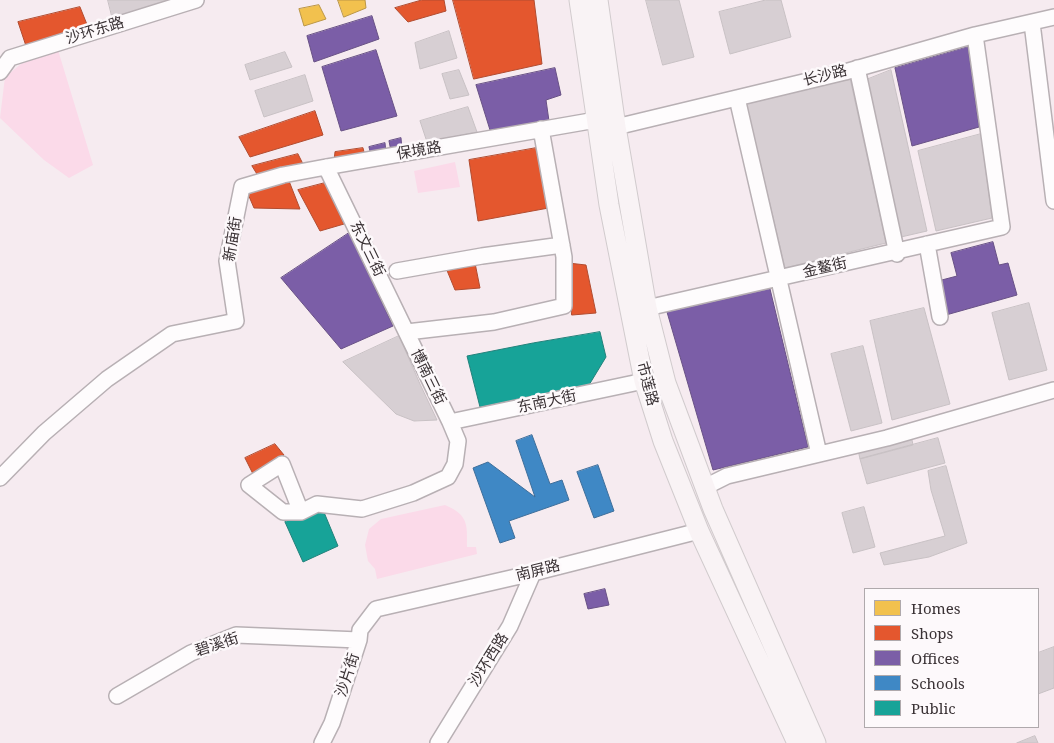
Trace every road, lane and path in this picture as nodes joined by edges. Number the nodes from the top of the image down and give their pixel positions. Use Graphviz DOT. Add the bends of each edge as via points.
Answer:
graph roads {
  1 [pos="196,0"];
  2 [pos="578,0"];
  3 [pos="598,0"];
  4 [pos="1054,17"];
  5 [pos="1032,23"];
  6 [pos="975,35"];
  7 [pos="857,68"];
  8 [pos="0,72"];
  9 [pos="737,98"];
  10 [pos="596,120"];
  11 [pos="616,127"];
  12 [pos="541,129"];
  13 [pos="326,167"];
  14 [pos="242,187"];
  15 [pos="1054,202"];
  16 [pos="927,244"];
  17 [pos="562,245"];
  18 [pos="896,254"];
  19 [pos="397,271"];
  20 [pos="778,279"];
  21 [pos="647,308"];
  22 [pos="940,317"];
  23 [pos="407,332"];
  24 [pos="644,381"];
  25 [pos="1054,390"];
  26 [pos="450,422"];
  27 [pos="819,454"];
  28 [pos="0,478"];
  29 [pos="705,487"];
  30 [pos="301,512"];
  31 [pos="699,531"];
  32 [pos="533,573"];
  33 [pos="376,609"];
  34 [pos="359,640"];
  35 [pos="117,696"];
  36 [pos="322,743"];
  37 [pos="438,743"];
  38 [pos="797,743"];
  39 [pos="816,743"];
  1 -- 8 [label="street, 沙环东路" via="10,58"];
  2 -- 10 [label="main road, 市莲路"];
  3 -- 11 [label="main road, 市莲路"];
  4 -- 5 [label="street, 长沙路"];
  5 -- 6 [label="street, 长沙路"];
  5 -- 15 [label="street"];
  6 -- 7 [label="street, 长沙路"];
  6 -- 16 [label="street, 金鳌街" via="1002,227"];
  7 -- 9 [label="street, 长沙路"];
  7 -- 18 [label="street"];
  9 -- 11 [label="street, 长沙路"];
  9 -- 20 [label="street"];
  10 -- 11 [label="street"];
  10 -- 12 [label="street, 保境路"];
  10 -- 24 [label="main road, 市莲路"];
  11 -- 21 [label="main road, 市莲路"];
  12 -- 13 [label="street, 保境路"];
  12 -- 17 [label="street"];
  13 -- 14 [label="street, 保境路"];
  13 -- 23 [label="street, 东文三街"];
  14 -- 28 [label="street, 新庙街" via="227,261 236,321 172,334 107,379 44,433"];
  16 -- 20 [label="street, 金鳌街"];
  16 -- 22 [label="street"];
  17 -- 19 [label="street"];
  17 -- 23 [label="street" via="564,306 494,322"];
  20 -- 21 [label="street, 金鳌街"];
  20 -- 27 [label="street"];
  21 -- 29 [label="main road, 市莲路" via="666,383"];
  23 -- 26 [label="street, 博南三街"];
  24 -- 26 [label="street, 东南大街"];
  24 -- 31 [label="main road, 市莲路" via="663,441"];
  25 -- 27 [label="street"];
  26 -- 30 [label="street, 博南三街" via="458,441 455,464 448,477 413,493 362,509 316,504"];
  27 -- 29 [label="street" via="727,476"];
  29 -- 39 [label="main road, 市莲路"];
  31 -- 32 [label="street, 南屏路"];
  31 -- 38 [label="main road, 市莲路"];
  32 -- 33 [label="street, 南屏路"];
  32 -- 37 [label="street, 沙环西路" via="510,626"];
  33 -- 34 [label="street, 沙片街" via="360,630"];
  34 -- 35 [label="street, 碧溪街" via="236,635 191,653"];
  34 -- 36 [label="street, 沙片街" via="332,723"];
}
